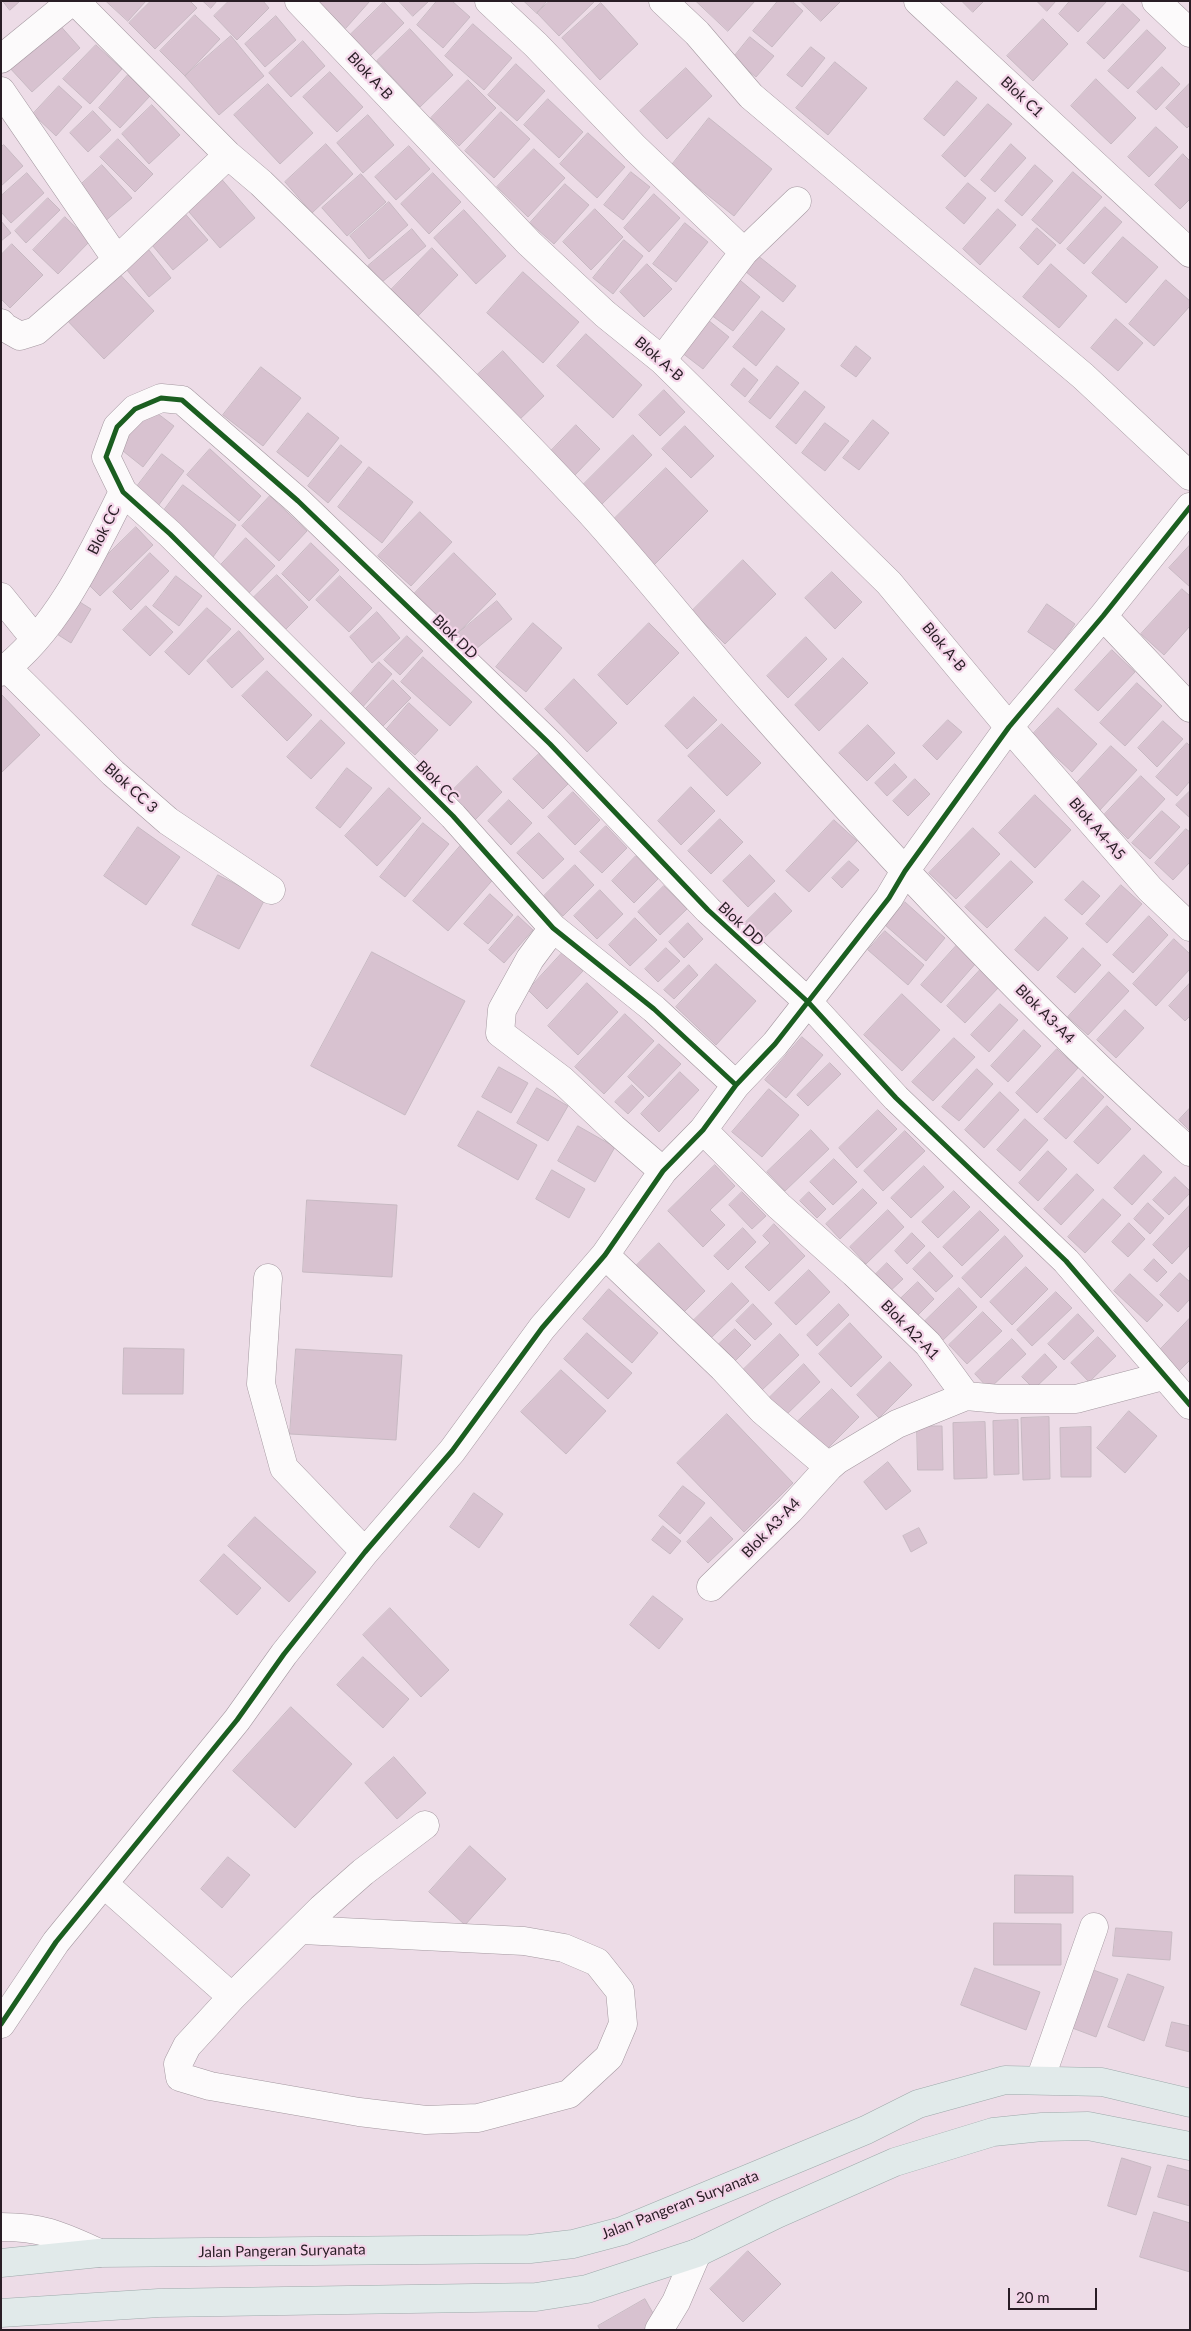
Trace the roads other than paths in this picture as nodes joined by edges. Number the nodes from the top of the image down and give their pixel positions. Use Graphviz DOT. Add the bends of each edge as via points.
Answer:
graph roads {
  1 [pos="74,1"];
  2 [pos="299,1"];
  3 [pos="489,1"];
  4 [pos="662,1"];
  5 [pos="918,1"];
  6 [pos="1156,1"];
  7 [pos="1190,33"];
  8 [pos="1,59"];
  9 [pos="1,90"];
  10 [pos="228,155"];
  11 [pos="797,201"];
  12 [pos="744,252"];
  13 [pos="1190,253"];
  14 [pos="117,260"];
  15 [pos="1,323"];
  16 [pos="662,360"];
  17 [pos="1190,476"];
  18 [pos="123,492"];
  19 [pos="1190,507"];
  20 [pos="1,596"];
  21 [pos="1103,616"];
  22 [pos="35,639"];
  23 [pos="4,670"];
  24 [pos="1190,708"];
  25 [pos="1009,727"];
  26 [pos="905,871"];
  27 [pos="271,890"];
  28 [pos="1190,927"];
  29 [pos="553,928"];
  30 [pos="808,1002"];
  31 [pos="736,1084"];
  32 [pos="703,1130"];
  33 [pos="1190,1152"];
  34 [pos="663,1171"];
  35 [pos="605,1256"];
  36 [pos="268,1278"];
  37 [pos="1163,1376"];
  38 [pos="966,1396"];
  39 [pos="1190,1405"];
  40 [pos="829,1467"];
  41 [pos="365,1552"];
  42 [pos="711,1586"];
  43 [pos="425,1825"];
  44 [pos="104,1884"];
  45 [pos="1094,1927"];
  46 [pos="302,1930"];
  47 [pos="232,1997"];
  48 [pos="1,2024"];
  49 [pos="1040,2080"];
  50 [pos="1190,2103"];
  51 [pos="1190,2146"];
  52 [pos="1,2227"];
  53 [pos="697,2252"];
  54 [pos="99,2253"];
  55 [pos="1,2263"];
  56 [pos="1,2313"];
  57 [pos="659,2330"];
  1 -- 8 [label="street"];
  1 -- 10 [label="street, Blok A3-A4"];
  2 -- 16 [label="street, Blok A-B" via="529,243 605,314"];
  3 -- 12 [label="street"];
  4 -- 17 [label="street" via="697,33 751,96 1082,376"];
  5 -- 13 [label="street, Blok C1"];
  6 -- 7 [label="street"];
  9 -- 14 [label="street"];
  10 -- 14 [label="street"];
  10 -- 26 [label="street, Blok A3-A4" via="447,365 590,512 755,705"];
  11 -- 12 [label="street"];
  12 -- 16 [label="street"];
  14 -- 15 [label="street" via="36,331 20,336"];
  16 -- 25 [label="street, Blok A-B" via="890,583"];
  18 -- 22 [label="street, Blok CC" via="84,569"];
  18 -- 29 [label="street, Blok CC" via="170,534 454,816"];
  18 -- 30 [label="street, Blok DD" via="106,457 117,427 135,409 162,398 182,400 298,501 550,744 708,910"];
  19 -- 21 [label="street"];
  20 -- 22 [label="street"];
  21 -- 24 [label="street"];
  21 -- 25 [label="street"];
  22 -- 23 [label="street, Blok CC"];
  23 -- 27 [label="street, Blok CC 3" via="168,821"];
  25 -- 26 [label="street"];
  25 -- 28 [label="street, Blok A4-A5" via="1150,890"];
  26 -- 30 [label="street" via="889,898"];
  26 -- 33 [label="street, Blok A3-A4" via="1070,1040"];
  29 -- 31 [label="street, Blok CC" via="654,1009"];
  29 -- 34 [label="street" via="530,959 502,1010 500,1033 562,1080"];
  30 -- 31 [label="street" via="775,1044"];
  30 -- 37 [label="street, Blok DD" via="896,1098 1066,1261"];
  31 -- 32 [label="street"];
  32 -- 34 [label="street"];
  32 -- 38 [label="street, Blok A2-A1" via="778,1206 928,1344"];
  34 -- 35 [label="street"];
  35 -- 40 [label="street" via="723,1368 762,1410"];
  35 -- 41 [label="street" via="542,1328 452,1451"];
  36 -- 41 [label="street" via="261,1384 284,1468"];
  37 -- 38 [label="street" via="1076,1399"];
  37 -- 39 [label="street, Blok DD"];
  38 -- 40 [label="street, Blok A3-A4" via="898,1424"];
  40 -- 42 [label="street, Blok A3-A4" via="790,1510"];
  41 -- 44 [label="street" via="284,1654 237,1720"];
  43 -- 46 [label="street" via="363,1872"];
  44 -- 47 [label="street"];
  44 -- 48 [label="street" via="56,1942"];
  45 -- 49 [label="street"];
  46 -- 47 [label="street"];
  46 -- 47 [label="street" via="524,1941 564,1948 598,1962 620,1991 623,2024 609,2057 569,2094 478,2118 426,2120 350,2111 210,2086 180,2077 178,2064 187,2046"];
  49 -- 50 [label="main road, Jalan Pangeran Suryanata" via="1102,2082"];
  49 -- 54 [label="main road, Jalan Pangeran Suryanata" via="1006,2080 918,2104 866,2130 622,2231 573,2244 530,2249"];
  51 -- 53 [label="main road" via="1088,2126 993,2132 895,2162"];
  52 -- 54 [label="street" via="50,2231"];
  53 -- 56 [label="main road" via="587,2289 536,2297 159,2303"];
  53 -- 57 [label="street" via="676,2302"];
  54 -- 55 [label="main road, Jalan Pangeran Suryanata"];
}
